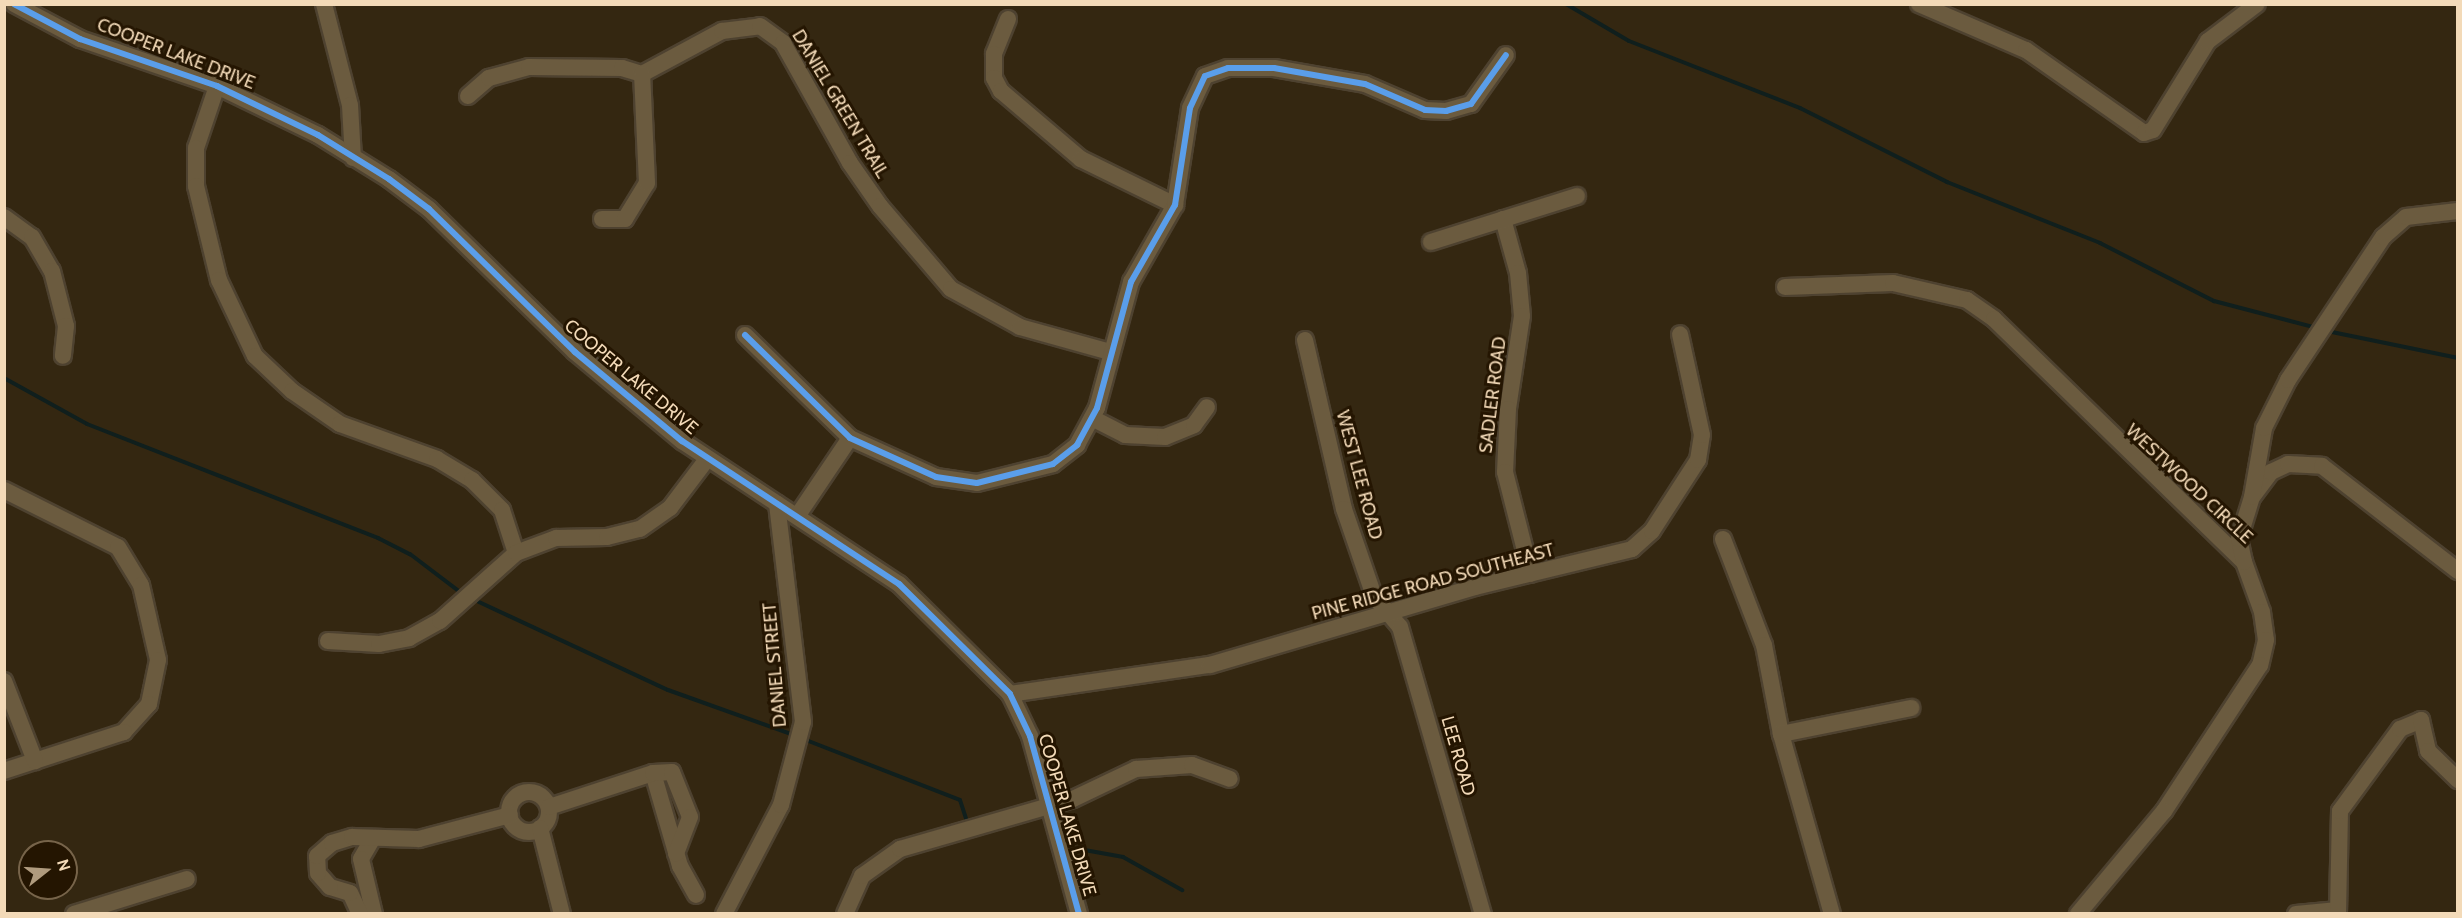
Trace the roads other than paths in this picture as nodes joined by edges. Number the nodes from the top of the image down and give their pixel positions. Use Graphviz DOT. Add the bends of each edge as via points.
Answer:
graph roads {
  1 [pos="14,4"];
  2 [pos="324,4"];
  3 [pos="1919,4"];
  4 [pos="2257,4"];
  5 [pos="1008,19"];
  6 [pos="1506,55"];
  7 [pos="642,74"];
  8 [pos="217,86"];
  9 [pos="468,96"];
  10 [pos="353,158"];
  11 [pos="1577,196"];
  12 [pos="1175,205"];
  13 [pos="2457,211"];
  14 [pos="13,214"];
  15 [pos="602,219"];
  16 [pos="1503,219"];
  17 [pos="1431,242"];
  18 [pos="1785,287"];
  19 [pos="1680,334"];
  20 [pos="745,335"];
  21 [pos="1305,340"];
  22 [pos="1110,352"];
  23 [pos="63,356"];
  24 [pos="1206,406"];
  25 [pos="1092,418"];
  26 [pos="850,438"];
  27 [pos="707,459"];
  28 [pos="4,490"];
  29 [pos="2252,497"];
  30 [pos="777,504"];
  31 [pos="798,515"];
  32 [pos="1723,539"];
  33 [pos="516,552"];
  34 [pos="2244,562"];
  35 [pos="2457,571"];
  36 [pos="1532,574"];
  37 [pos="1388,614"];
  38 [pos="328,641"];
  39 [pos="4,681"];
  40 [pos="1010,694"];
  41 [pos="1911,708"];
  42 [pos="1781,734"];
  43 [pos="35,761"];
  44 [pos="4,771"];
  45 [pos="653,773"];
  46 [pos="1230,779"];
  47 [pos="2457,780"];
  48 [pos="1050,806"];
  49 [pos="549,807"];
  50 [pos="510,815"];
  51 [pos="533,830"];
  52 [pos="373,838"];
  53 [pos="676,853"];
  54 [pos="187,879"];
  55 [pos="696,896"];
  56 [pos="2338,912"];
  57 [pos="74,914"];
  58 [pos="360,914"];
  59 [pos="374,914"];
  60 [pos="550,914"];
  61 [pos="562,914"];
  62 [pos="724,914"];
  63 [pos="845,914"];
  64 [pos="1079,914"];
  65 [pos="1484,914"];
  66 [pos="1832,914"];
  67 [pos="2078,914"];
  68 [pos="2296,914"];
  1 -- 8 [label="street, COOPER LAKE DRIVE" via="80,39"];
  2 -- 10 [label="street" via="350,105"];
  3 -- 4 [label="street" via="2026,50 2144,133 2153,130 2208,41"];
  5 -- 12 [label="street" via="994,54 994,78 1001,91 1081,159"];
  6 -- 12 [label="street" via="1479,95 1446,111 1425,110 1365,84 1323,76 1252,68 1213,71 1198,84 1190,108"];
  7 -- 9 [label="street" via="622,68 530,67 489,78"];
  7 -- 15 [label="street" via="646,183 625,219"];
  7 -- 22 [label="street, DANIEL GREEN TRAIL" via="722,31 760,26 783,43 880,206 951,288 1020,327"];
  8 -- 10 [label="street, COOPER LAKE DRIVE" via="318,135"];
  8 -- 33 [label="street" via="196,148 196,186 219,280 255,356 292,392 340,424 437,459 472,480 501,510"];
  10 -- 27 [label="street, COOPER LAKE DRIVE" via="429,209 575,352"];
  11 -- 16 [label="street"];
  12 -- 22 [label="street" via="1131,282"];
  13 -- 29 [label="street" via="2406,217 2384,237 2273,409 2261,438"];
  14 -- 23 [label="street" via="52,271 66,326"];
  16 -- 17 [label="street"];
  16 -- 36 [label="street, SADLER ROAD" via="1518,273 1522,316 1508,409 1505,472"];
  18 -- 34 [label="street, WESTWOOD CIRCLE" via="1893,283 1967,300 1994,319 2103,431"];
  19 -- 36 [label="street, PINE RIDGE ROAD SOUTHEAST" via="1702,435 1698,460 1653,531 1632,549"];
  20 -- 26 [label="street"];
  21 -- 37 [label="street, WEST LEE ROAD" via="1344,509 1374,596"];
  22 -- 25 [label="street"];
  24 -- 25 [label="street" via="1194,425 1165,437 1125,435"];
  25 -- 26 [label="street" via="1077,445 1053,464 977,483 936,477"];
  26 -- 31 [label="street"];
  27 -- 30 [label="street, COOPER LAKE DRIVE"];
  27 -- 33 [label="street" via="670,508 640,529 607,537 556,538"];
  28 -- 43 [label="street" via="106,537 126,557 156,636 156,708 124,732"];
  29 -- 34 [label="street" via="2239,538"];
  29 -- 35 [label="street" via="2271,472 2288,464 2322,466"];
  30 -- 31 [label="street, COOPER LAKE DRIVE"];
  30 -- 62 [label="street, DANIEL STREET" via="803,722 781,805"];
  31 -- 40 [label="street, COOPER LAKE DRIVE" via="899,584"];
  32 -- 42 [label="street" via="1764,645"];
  33 -- 38 [label="street" via="440,621 409,638 379,644"];
  34 -- 67 [label="street, WESTWOOD CIRCLE" via="2262,612 2266,640 2260,664 2164,811"];
  36 -- 37 [label="street, PINE RIDGE ROAD SOUTHEAST"];
  37 -- 40 [label="street, PINE RIDGE ROAD SOUTHEAST" via="1210,665"];
  37 -- 65 [label="street, LEE ROAD" via="1400,627"];
  39 -- 43 [label="street"];
  40 -- 48 [label="street, COOPER LAKE DRIVE" via="1030,736"];
  41 -- 42 [label="street"];
  42 -- 66 [label="street"];
  43 -- 44 [label="street"];
  45 -- 49 [label="street"];
  45 -- 53 [label="street"];
  45 -- 53 [label="street" via="672,772 687,800 688,827"];
  46 -- 48 [label="street" via="1192,765 1157,764"];
  47 -- 56 [label="street" via="2428,751 2421,720 2400,729 2340,811"];
  48 -- 63 [label="street" via="876,861 862,876"];
  48 -- 64 [label="street, COOPER LAKE DRIVE"];
  49 -- 50 [label="street" via="539,794 526,792 513,801"];
  49 -- 51 [label="street"];
  50 -- 51 [label="street"];
  50 -- 52 [label="street" via="419,839"];
  51 -- 60 [label="street"];
  51 -- 61 [label="street"];
  52 -- 58 [label="street" via="332,843 317,856 321,878 350,893"];
  52 -- 59 [label="street" via="361,859"];
  53 -- 55 [label="street"];
  54 -- 57 [label="street"];
  56 -- 68 [label="street"];
}
